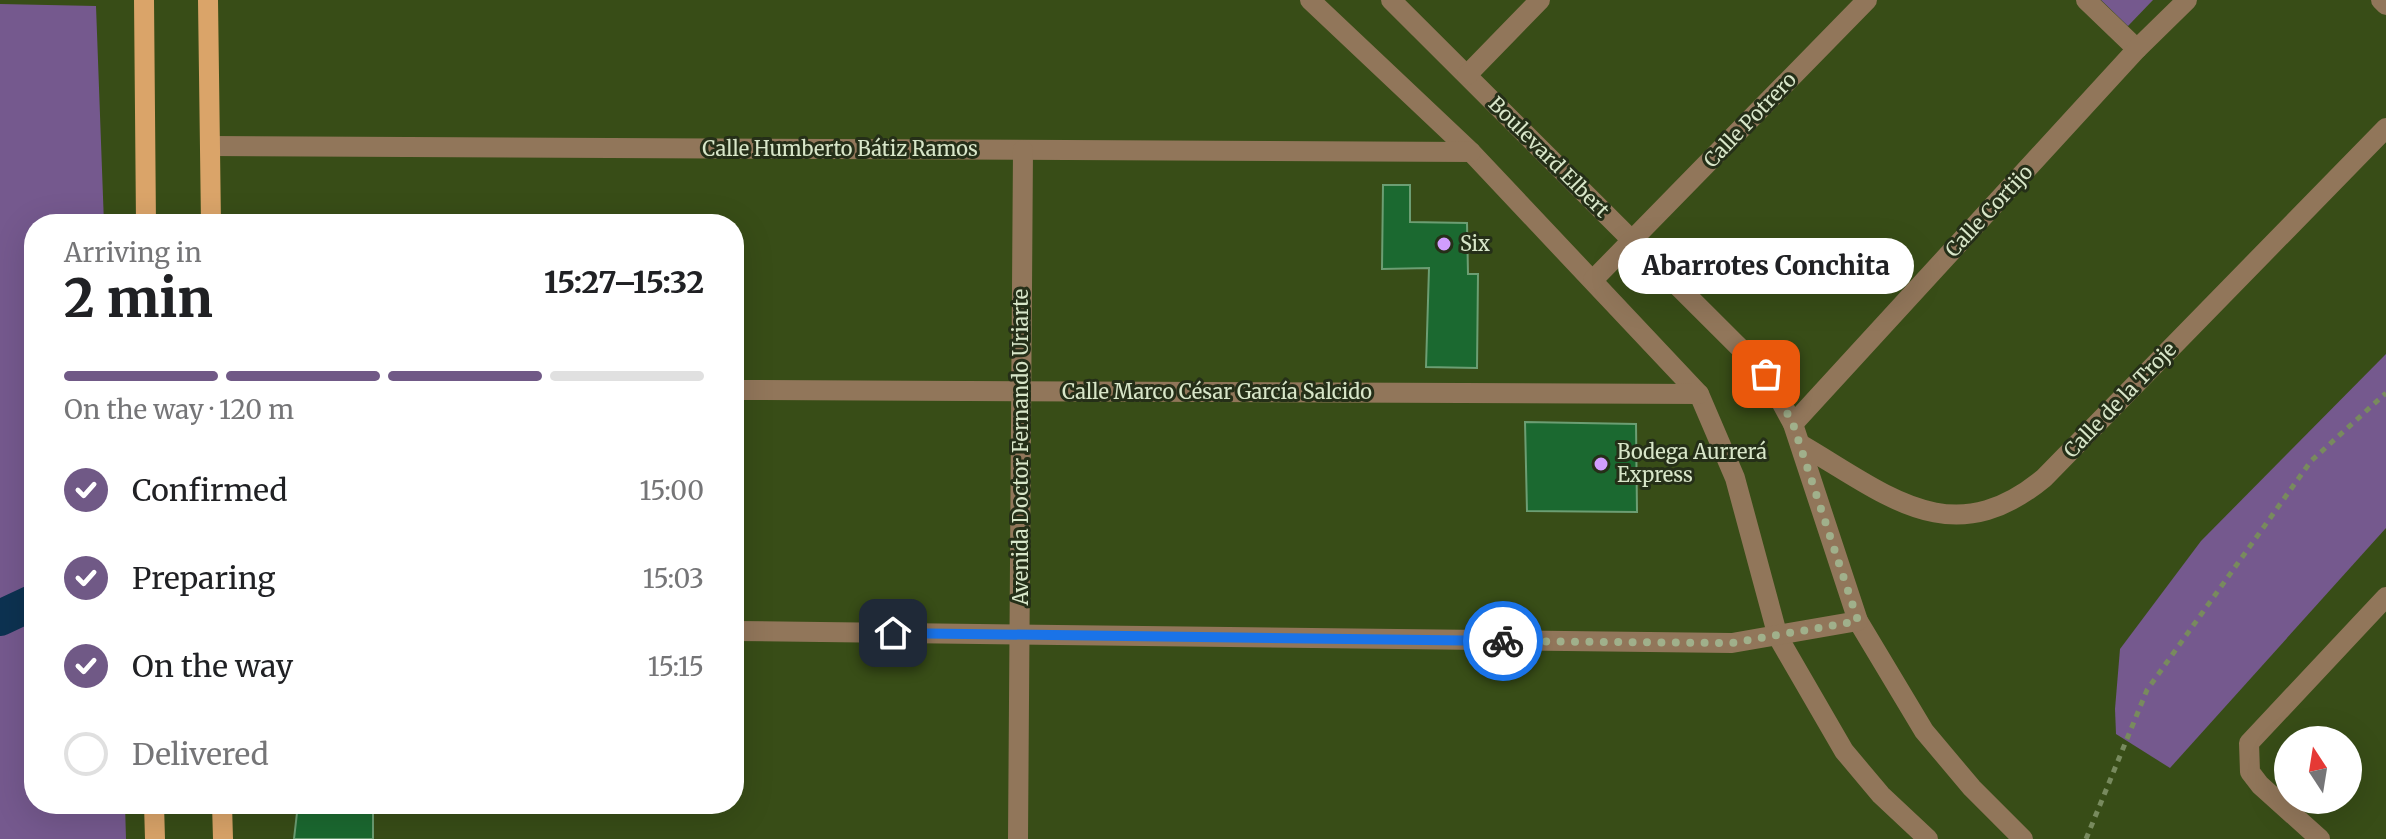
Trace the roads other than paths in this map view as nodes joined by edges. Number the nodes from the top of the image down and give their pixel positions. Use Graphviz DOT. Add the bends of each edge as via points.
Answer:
graph roads {
  1 [pos="144,0"];
  2 [pos="208,0"];
  3 [pos="1310,0"];
  4 [pos="1391,0"];
  5 [pos="1540,0"];
  6 [pos="1867,0"];
  7 [pos="2086,0"];
  8 [pos="2187,0"];
  9 [pos="2381,0"];
  10 [pos="2386,5"];
  11 [pos="2137,49"];
  12 [pos="1467,75"];
  13 [pos="2386,128"];
  14 [pos="210,146"];
  15 [pos="1023,150"];
  16 [pos="1471,152"];
  17 [pos="146,214"];
  18 [pos="211,214"];
  19 [pos="1633,241"];
  20 [pos="1593,280"];
  21 [pos="744,390"];
  22 [pos="1022,391"];
  23 [pos="1699,394"];
  24 [pos="1793,424"];
  25 [pos="1800,444"];
  26 [pos="2386,597"];
  27 [pos="1858,621"];
  28 [pos="744,631"];
  29 [pos="1020,635"];
  30 [pos="1778,637"];
  31 [pos="154,814"];
  32 [pos="222,814"];
  33 [pos="155,839"];
  34 [pos="223,839"];
  35 [pos="1018,839"];
  36 [pos="1928,839"];
  37 [pos="2023,839"];
  38 [pos="2320,839"];
  1 -- 17 [label="main road"];
  2 -- 14 [label="main road"];
  3 -- 16 [label="street"];
  4 -- 12 [label="street, Boulevard Elbert"];
  5 -- 12 [label="street"];
  6 -- 19 [label="street, Calle Potrero"];
  7 -- 11 [label="street"];
  8 -- 11 [label="street, Calle Cortijo"];
  9 -- 10 [label="street"];
  11 -- 24 [label="street, Calle Cortijo"];
  12 -- 19 [label="street, Boulevard Elbert"];
  13 -- 25 [label="street, Calle de la Troje" via="2020,497 1971,515 1919,511"];
  14 -- 15 [label="street, Calle Humberto Bátiz Ramos"];
  14 -- 18 [label="main road"];
  15 -- 16 [label="street, Calle Humberto Bátiz Ramos"];
  15 -- 22 [label="street, Avenida Doctor Fernando Uriarte"];
  16 -- 20 [label="street"];
  19 -- 20 [label="street, Calle Potrero"];
  19 -- 24 [label="street, Boulevard Elbert" via="1766,374"];
  20 -- 23 [label="street"];
  21 -- 22 [label="street, Calle Marco César García Salcido"];
  22 -- 23 [label="street, Calle Marco César García Salcido"];
  22 -- 29 [label="street, Avenida Doctor Fernando Uriarte"];
  23 -- 30 [label="street" via="1735,478"];
  24 -- 25 [label="street, Boulevard Elbert"];
  25 -- 27 [label="street, Boulevard Elbert"];
  26 -- 38 [label="street" via="2249,743 2250,772"];
  27 -- 30 [label="street"];
  27 -- 37 [label="street, Boulevard Elbert" via="1924,731"];
  28 -- 29 [label="street"];
  29 -- 30 [label="street" via="1690,644"];
  29 -- 35 [label="street, Avenida Doctor Fernando Uriarte"];
  30 -- 36 [label="street" via="1844,751"];
  31 -- 33 [label="main road"];
  32 -- 34 [label="main road"];
}
